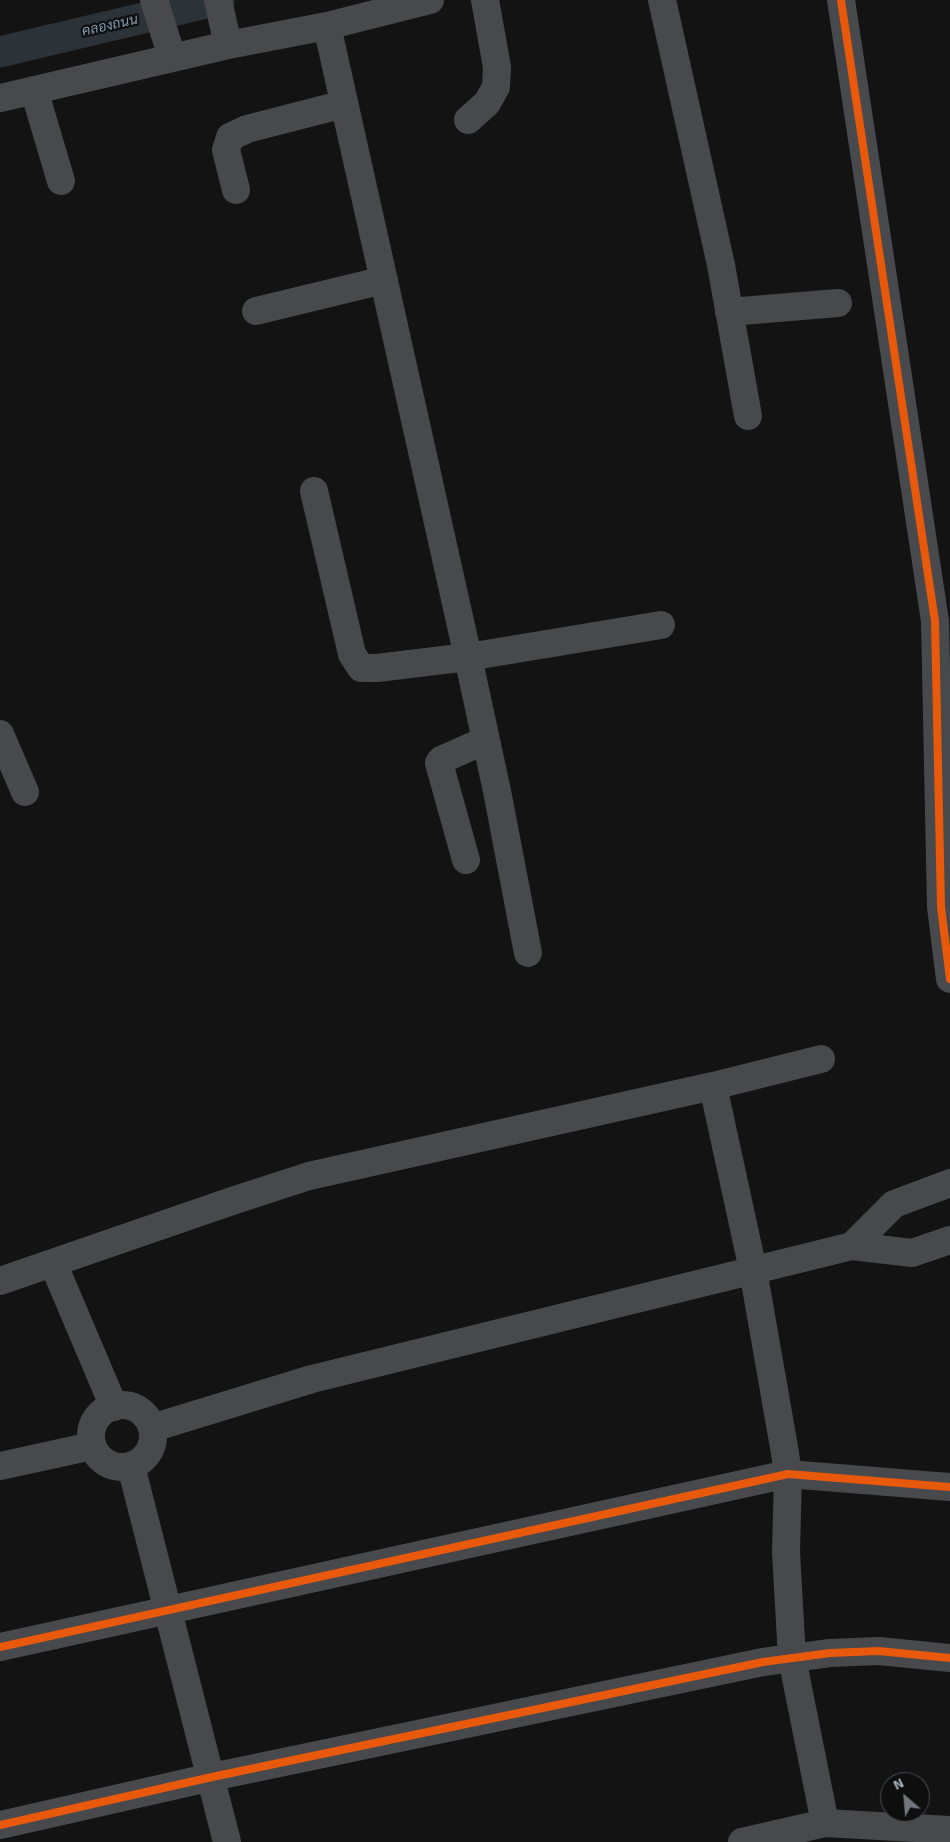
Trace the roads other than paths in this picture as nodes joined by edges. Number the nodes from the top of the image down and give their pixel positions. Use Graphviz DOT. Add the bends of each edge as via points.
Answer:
graph roads {
  1 [pos="154,0"];
  2 [pos="430,0"];
  3 [pos="485,0"];
  4 [pos="662,0"];
  5 [pos="841,0"];
  6 [pos="223,23"];
  7 [pos="327,26"];
  8 [pos="171,56"];
  9 [pos="34,90"];
  10 [pos="0,98"];
  11 [pos="344,104"];
  12 [pos="468,120"];
  13 [pos="61,181"];
  14 [pos="236,190"];
  15 [pos="384,280"];
  16 [pos="838,302"];
  17 [pos="256,311"];
  18 [pos="729,312"];
  19 [pos="748,416"];
  20 [pos="314,492"];
  21 [pos="942,621"];
  22 [pos="661,625"];
  23 [pos="468,657"];
  24 [pos="943,671"];
  25 [pos="0,734"];
  26 [pos="486,740"];
  27 [pos="25,792"];
  28 [pos="466,860"];
  29 [pos="528,953"];
  30 [pos="950,979"];
  31 [pos="821,1059"];
  32 [pos="713,1086"];
  33 [pos="950,1183"];
  34 [pos="950,1240"];
  35 [pos="852,1246"];
  36 [pos="53,1263"];
  37 [pos="753,1270"];
  38 [pos="0,1281"];
  39 [pos="114,1406"];
  40 [pos="152,1428"];
  41 [pos="92,1446"];
  42 [pos="0,1466"];
  43 [pos="131,1466"];
  44 [pos="788,1474"];
  45 [pos="950,1487"];
  46 [pos="169,1611"];
  47 [pos="0,1647"];
  48 [pos="792,1658"];
  49 [pos="950,1658"];
  50 [pos="212,1777"];
  51 [pos="825,1823"];
  52 [pos="0,1825"];
  53 [pos="950,1830"];
  54 [pos="228,1842"];
  55 [pos="742,1842"];
  1 -- 8 [label="street"];
  2 -- 7 [label="street"];
  3 -- 12 [label="street" via="497,67 496,87 487,103"];
  4 -- 18 [label="street"];
  5 -- 21 [label="street"];
  6 -- 7 [label="street"];
  6 -- 8 [label="street"];
  7 -- 11 [label="street"];
  8 -- 9 [label="street"];
  9 -- 10 [label="street"];
  9 -- 13 [label="street"];
  11 -- 14 [label="street" via="247,129 230,137 226,150"];
  11 -- 15 [label="street"];
  15 -- 17 [label="street"];
  15 -- 23 [label="street"];
  16 -- 18 [label="street"];
  18 -- 19 [label="street"];
  20 -- 23 [label="street" via="352,654 361,668"];
  21 -- 24 [label="street"];
  22 -- 23 [label="street"];
  23 -- 26 [label="street"];
  24 -- 30 [label="street" via="940,908"];
  25 -- 27 [label="street"];
  26 -- 28 [label="street" via="440,763"];
  26 -- 29 [label="street"];
  31 -- 32 [label="street"];
  32 -- 36 [label="street" via="309,1176"];
  32 -- 37 [label="street"];
  33 -- 35 [label="street" via="894,1204"];
  34 -- 35 [label="street" via="912,1253"];
  35 -- 37 [label="street"];
  36 -- 38 [label="street"];
  36 -- 39 [label="street"];
  37 -- 40 [label="street" via="312,1379"];
  37 -- 44 [label="street"];
  39 -- 40 [label="street" via="126,1405 137,1409 147,1417"];
  39 -- 41 [label="street" via="102,1412 94,1422"];
  40 -- 43 [label="street" via="154,1440 150,1451 142,1461"];
  41 -- 42 [label="street"];
  41 -- 43 [label="street" via="108,1464 119,1468"];
  43 -- 46 [label="street"];
  44 -- 45 [label="street"];
  44 -- 46 [label="street"];
  44 -- 48 [label="street" via="786,1552"];
  46 -- 47 [label="street"];
  46 -- 50 [label="street"];
  48 -- 49 [label="street" via="879,1651"];
  48 -- 50 [label="street"];
  48 -- 51 [label="street"];
  50 -- 52 [label="street"];
  50 -- 54 [label="street"];
  51 -- 53 [label="street"];
  51 -- 55 [label="street"];
}
